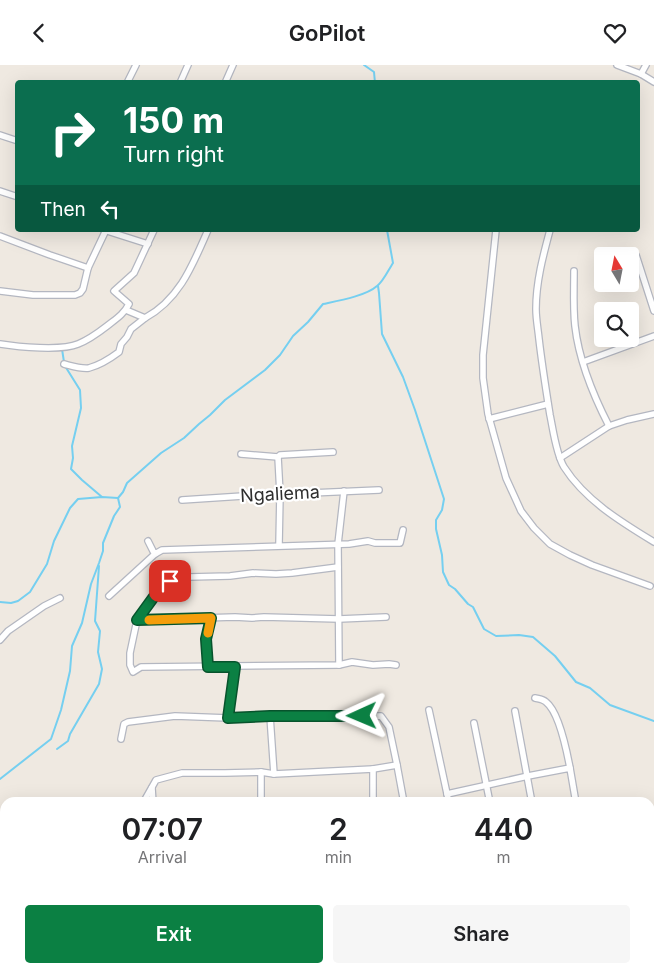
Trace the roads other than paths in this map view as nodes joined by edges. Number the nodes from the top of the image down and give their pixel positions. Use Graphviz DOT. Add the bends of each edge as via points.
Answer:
graph roads {
  1 [pos="136,65"];
  2 [pos="188,65"];
  3 [pos="233,65"];
  4 [pos="617,65"];
  5 [pos="646,65"];
  6 [pos="641,75"];
  7 [pos="128,80"];
  8 [pos="181,80"];
  9 [pos="226,80"];
  10 [pos="654,82"];
  11 [pos="0,135"];
  12 [pos="15,140"];
  13 [pos="0,191"];
  14 [pos="15,196"];
  15 [pos="104,232"];
  16 [pos="111,232"];
  17 [pos="153,232"];
  18 [pos="207,232"];
  19 [pos="496,232"];
  20 [pos="549,232"];
  21 [pos="0,236"];
  22 [pos="148,244"];
  23 [pos="639,264"];
  24 [pos="88,268"];
  25 [pos="574,271"];
  26 [pos="0,291"];
  27 [pos="126,311"];
  28 [pos="654,311"];
  29 [pos="145,318"];
  30 [pos="654,336"];
  31 [pos="0,344"];
  32 [pos="583,362"];
  33 [pos="64,364"];
  34 [pos="548,404"];
  35 [pos="654,414"];
  36 [pos="489,419"];
  37 [pos="609,426"];
  38 [pos="333,452"];
  39 [pos="242,454"];
  40 [pos="278,457"];
  41 [pos="560,458"];
  42 [pos="379,490"];
  43 [pos="344,491"];
  44 [pos="280,494"];
  45 [pos="182,500"];
  46 [pos="403,530"];
  47 [pos="148,541"];
  48 [pos="654,542"];
  49 [pos="338,544"];
  50 [pos="279,545"];
  51 [pos="155,554"];
  52 [pos="338,567"];
  53 [pos="650,586"];
  54 [pos="109,596"];
  55 [pos="60,598"];
  56 [pos="386,617"];
  57 [pos="211,618"];
  58 [pos="339,619"];
  59 [pos="137,620"];
  60 [pos="0,641"];
  61 [pos="339,665"];
  62 [pos="396,665"];
  63 [pos="208,667"];
  64 [pos="235,667"];
  65 [pos="535,698"];
  66 [pos="428,710"];
  67 [pos="515,711"];
  68 [pos="270,716"];
  69 [pos="228,718"];
  70 [pos="474,723"];
  71 [pos="121,739"];
  72 [pos="397,765"];
  73 [pos="570,768"];
  74 [pos="373,769"];
  75 [pos="261,772"];
  76 [pos="274,774"];
  77 [pos="528,776"];
  78 [pos="486,785"];
  79 [pos="152,788"];
  80 [pos="447,794"];
  81 [pos="147,797"];
  82 [pos="153,797"];
  83 [pos="261,797"];
  84 [pos="373,797"];
  85 [pos="403,797"];
  86 [pos="448,797"];
  87 [pos="489,797"];
  88 [pos="531,797"];
  89 [pos="575,797"];
  1 -- 7 [label="street"];
  2 -- 8 [label="street"];
  3 -- 9 [label="street"];
  4 -- 6 [label="street"];
  5 -- 6 [label="street"];
  6 -- 10 [label="street"];
  11 -- 12 [label="street"];
  13 -- 14 [label="street"];
  15 -- 24 [label="street"];
  16 -- 22 [label="street"];
  17 -- 22 [label="street"];
  18 -- 29 [label="street" via="189,274 172,297"];
  19 -- 36 [label="street" via="483,355"];
  20 -- 34 [label="street" via="539,271 536,311"];
  21 -- 24 [label="street"];
  22 -- 27 [label="street" via="134,273 114,291 129,304"];
  23 -- 28 [label="street"];
  24 -- 26 [label="street" via="83,289 75,295"];
  25 -- 32 [label="street" via="575,327"];
  27 -- 29 [label="street"];
  27 -- 31 [label="street" via="77,345 47,348"];
  29 -- 33 [label="street" via="131,329 119,352 107,360 88,368"];
  30 -- 32 [label="street"];
  32 -- 37 [label="street"];
  34 -- 36 [label="street"];
  34 -- 41 [label="street"];
  35 -- 37 [label="street"];
  36 -- 53 [label="street" via="506,478 521,511 534,528 550,544 570,555"];
  37 -- 41 [label="street"];
  38 -- 40 [label="street"];
  39 -- 40 [label="street"];
  40 -- 44 [label="street"];
  41 -- 48 [label="street" via="574,481 590,497"];
  42 -- 43 [label="street, Ngaliema"];
  43 -- 44 [label="street, Ngaliema"];
  43 -- 49 [label="street"];
  44 -- 45 [label="street, Ngaliema"];
  44 -- 50 [label="street"];
  46 -- 49 [label="street" via="400,543 368,541"];
  47 -- 51 [label="street"];
  49 -- 50 [label="street"];
  49 -- 52 [label="street"];
  50 -- 51 [label="street" via="162,550"];
  51 -- 54 [label="street"];
  52 -- 58 [label="street"];
  52 -- 59 [label="street" via="170,581 161,587"];
  55 -- 60 [label="street" via="8,631"];
  56 -- 58 [label="street"];
  57 -- 58 [label="street"];
  57 -- 59 [label="street"];
  57 -- 63 [label="street" via="206,639"];
  58 -- 61 [label="street"];
  59 -- 63 [label="street" via="130,653 133,672 141,667"];
  61 -- 62 [label="street"];
  61 -- 64 [label="street"];
  63 -- 64 [label="street"];
  64 -- 69 [label="street"];
  65 -- 73 [label="street" via="543,699 554,712"];
  66 -- 80 [label="street"];
  67 -- 77 [label="street"];
  68 -- 69 [label="street"];
  68 -- 72 [label="street" via="382,716 388,727"];
  68 -- 76 [label="street"];
  69 -- 71 [label="street" via="175,716 128,722 124,723"];
  70 -- 78 [label="street"];
  72 -- 74 [label="street"];
  72 -- 85 [label="street"];
  73 -- 77 [label="street"];
  73 -- 89 [label="street"];
  74 -- 76 [label="street"];
  74 -- 84 [label="street"];
  75 -- 76 [label="street"];
  75 -- 79 [label="street" via="176,774 156,780"];
  75 -- 83 [label="street"];
  77 -- 78 [label="street"];
  77 -- 88 [label="street"];
  78 -- 80 [label="street"];
  78 -- 87 [label="street"];
  79 -- 81 [label="street"];
  79 -- 82 [label="street"];
  80 -- 86 [label="street"];
}
